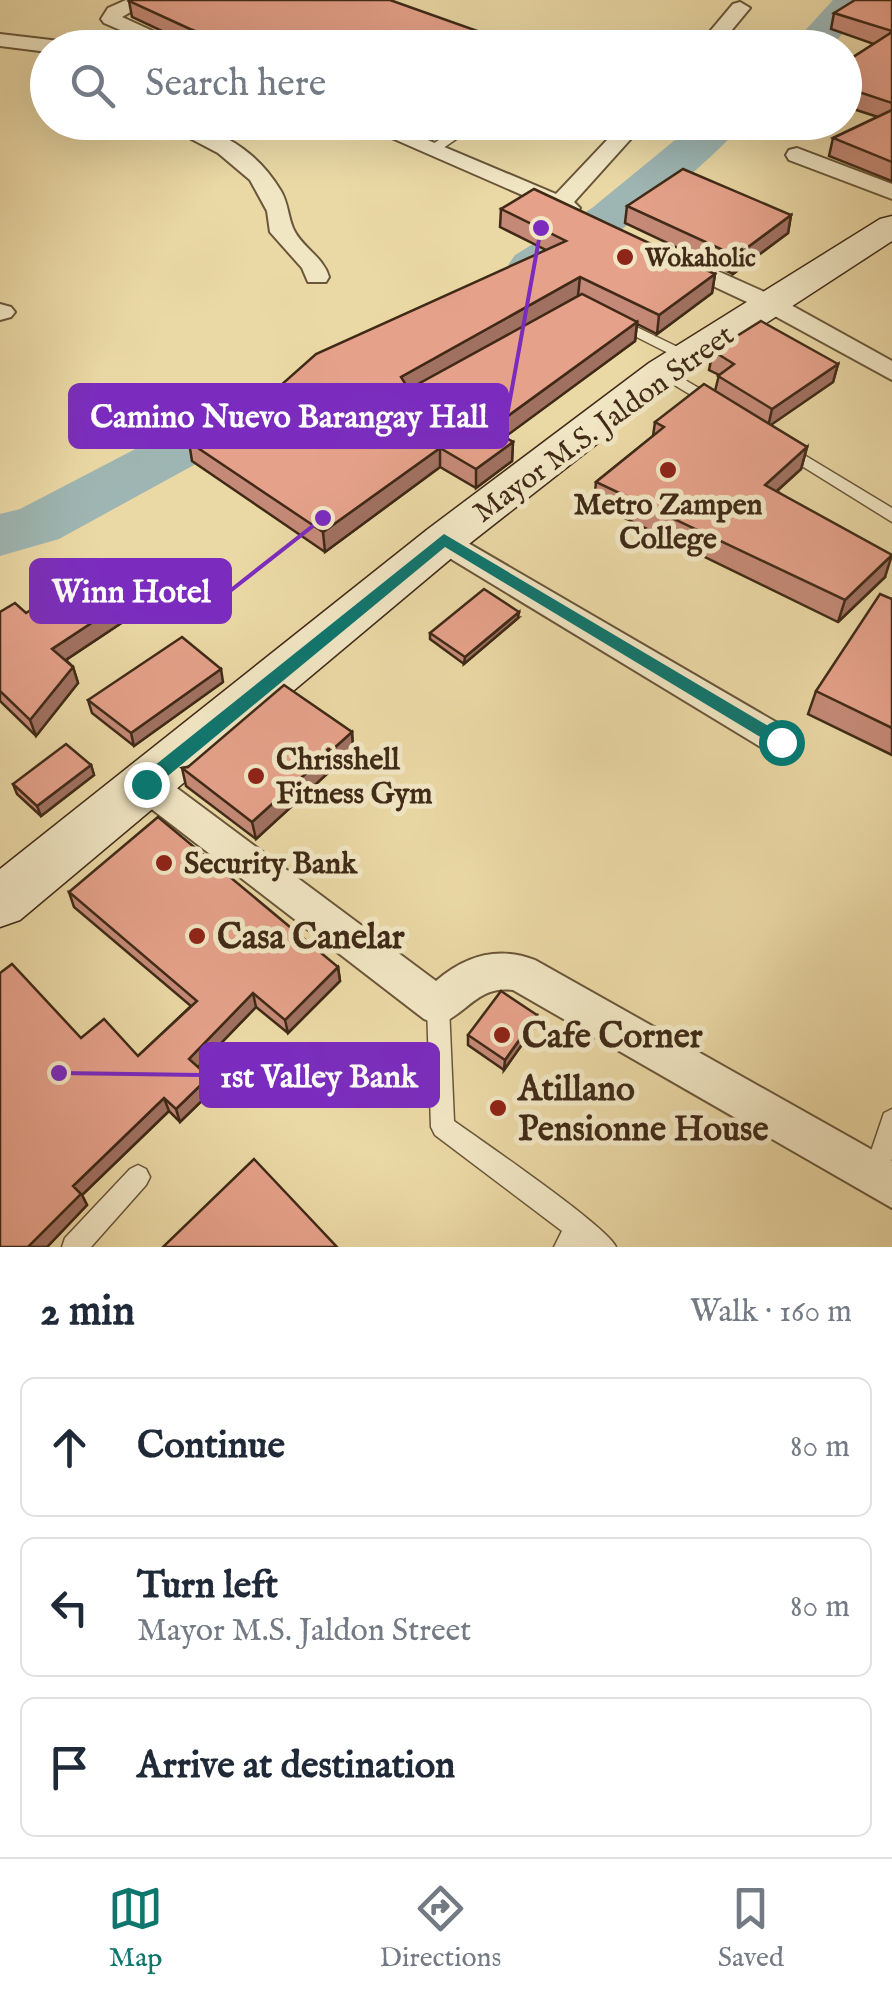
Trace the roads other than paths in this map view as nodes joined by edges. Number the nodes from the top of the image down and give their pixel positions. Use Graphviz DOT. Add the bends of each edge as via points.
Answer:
graph roads {
  1 [pos="142,0"];
  2 [pos="740,8"];
  3 [pos="137,30"];
  4 [pos="721,30"];
  5 [pos="0,40"];
  6 [pos="30,44"];
  7 [pos="213,140"];
  8 [pos="408,140"];
  9 [pos="448,140"];
  10 [pos="619,140"];
  11 [pos="432,150"];
  12 [pos="797,156"];
  13 [pos="892,192"];
  14 [pos="560,204"];
  15 [pos="588,218"];
  16 [pos="892,226"];
  17 [pos="652,248"];
  18 [pos="317,277"];
  19 [pos="770,304"];
  20 [pos="598,312"];
  21 [pos="675,364"];
  22 [pos="892,372"];
  23 [pos="728,413"];
  24 [pos="778,444"];
  25 [pos="892,516"];
  26 [pos="444,540"];
  27 [pos="781,742"];
  28 [pos="146,784"];
  29 [pos="0,902"];
  30 [pos="438,1006"];
  31 [pos="892,1121"];
  32 [pos="138,1178"];
  33 [pos="884,1181"];
  34 [pos="572,1236"];
  35 [pos="74,1247"];
  36 [pos="604,1247"];
  1 -- 3 [label="street" via="111,19"];
  2 -- 4 [label="street"];
  5 -- 6 [label="street"];
  7 -- 18 [label="street" via="245,162 266,188 282,217 282,232"];
  8 -- 11 [label="street"];
  9 -- 11 [label="lane"];
  10 -- 14 [label="street"];
  11 -- 14 [label="street"];
  12 -- 13 [label="street"];
  14 -- 15 [label="street"];
  16 -- 19 [label="main road, Mayor M.S. Jaldon Street"];
  17 -- 19 [label="street"];
  19 -- 21 [label="main road, Mayor M.S. Jaldon Street"];
  19 -- 22 [label="street"];
  20 -- 21 [label="lane"];
  21 -- 23 [label="lane"];
  21 -- 26 [label="main road, Mayor M.S. Jaldon Street"];
  24 -- 25 [label="lane"];
  26 -- 27 [label="street"];
  26 -- 28 [label="main road, Mayor M.S. Jaldon Street"];
  28 -- 29 [label="main road, Mayor M.S. Jaldon Street"];
  28 -- 30 [label="street"];
  30 -- 33 [label="street" via="469,977 500,967 521,973"];
  30 -- 34 [label="lane" via="443,1127"];
  31 -- 33 [label="lane"];
  32 -- 35 [label="lane"];
  34 -- 36 [label="lane"];
}
